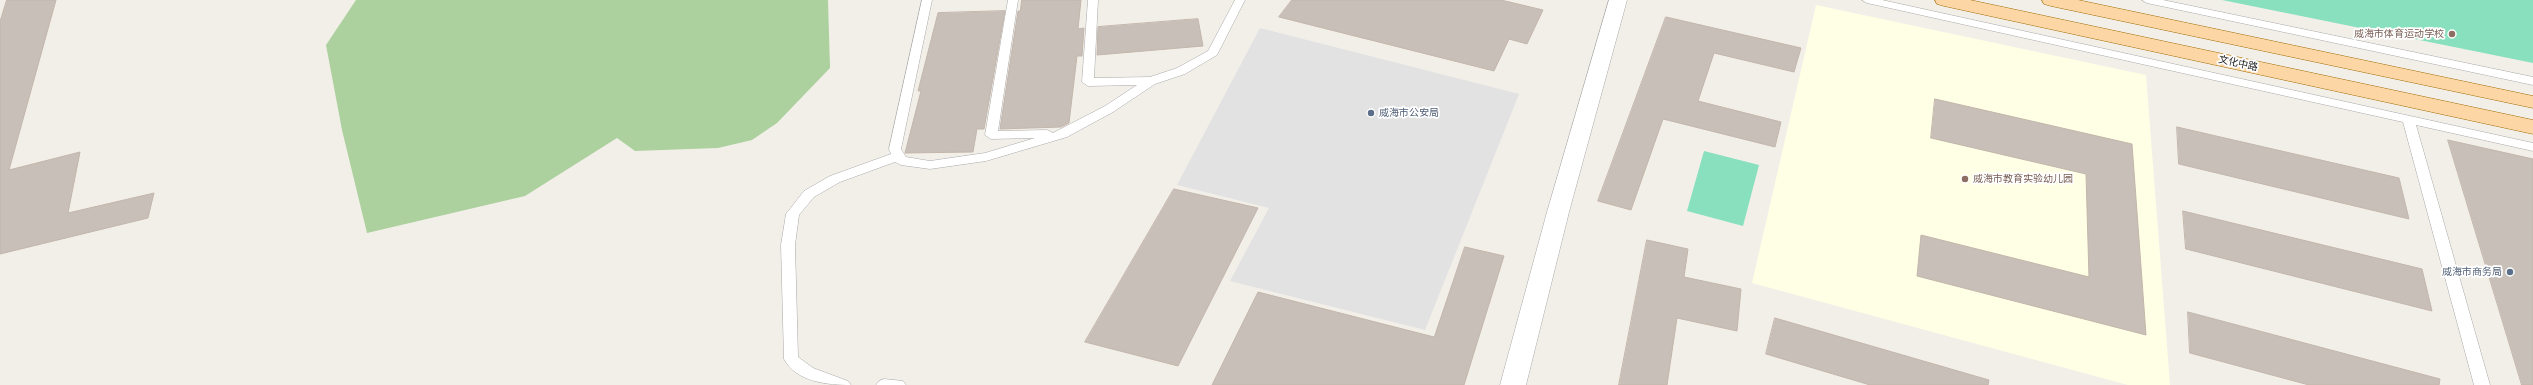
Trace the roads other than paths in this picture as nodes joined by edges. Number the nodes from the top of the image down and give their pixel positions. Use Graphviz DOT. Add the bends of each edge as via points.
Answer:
graph roads {
  1 [pos="927,0"];
  2 [pos="1013,0"];
  3 [pos="1093,0"];
  4 [pos="1240,0"];
  5 [pos="1618,0"];
  6 [pos="1867,0"];
  7 [pos="1944,0"];
  8 [pos="2051,0"];
  9 [pos="2147,0"];
  10 [pos="1151,81"];
  11 [pos="2533,81"];
  12 [pos="2533,102"];
  13 [pos="2408,118"];
  14 [pos="2533,127"];
  15 [pos="1063,134"];
  16 [pos="2533,147"];
  17 [pos="898,156"];
  18 [pos="843,385"];
  19 [pos="884,385"];
  20 [pos="898,385"];
  21 [pos="1513,385"];
  22 [pos="2482,385"];
  1 -- 17 [label="lane" via="895,149"];
  2 -- 15 [label="lane" via="991,135"];
  3 -- 10 [label="lane" via="1088,82"];
  4 -- 10 [label="lane" via="1213,53 1181,71"];
  5 -- 21 [label="street" via="1558,212"];
  6 -- 13 [label="lane"];
  7 -- 14 [label="main road, 文化中路"];
  8 -- 12 [label="main road"];
  9 -- 11 [label="lane"];
  10 -- 15 [label="lane" via="1109,109"];
  13 -- 16 [label="lane"];
  13 -- 22 [label="lane"];
  15 -- 17 [label="lane" via="986,157 930,165 901,161"];
  17 -- 18 [label="lane" via="835,179 809,194 793,214 788,245 791,359 808,372"];
  19 -- 20 [label="lane"];
}
